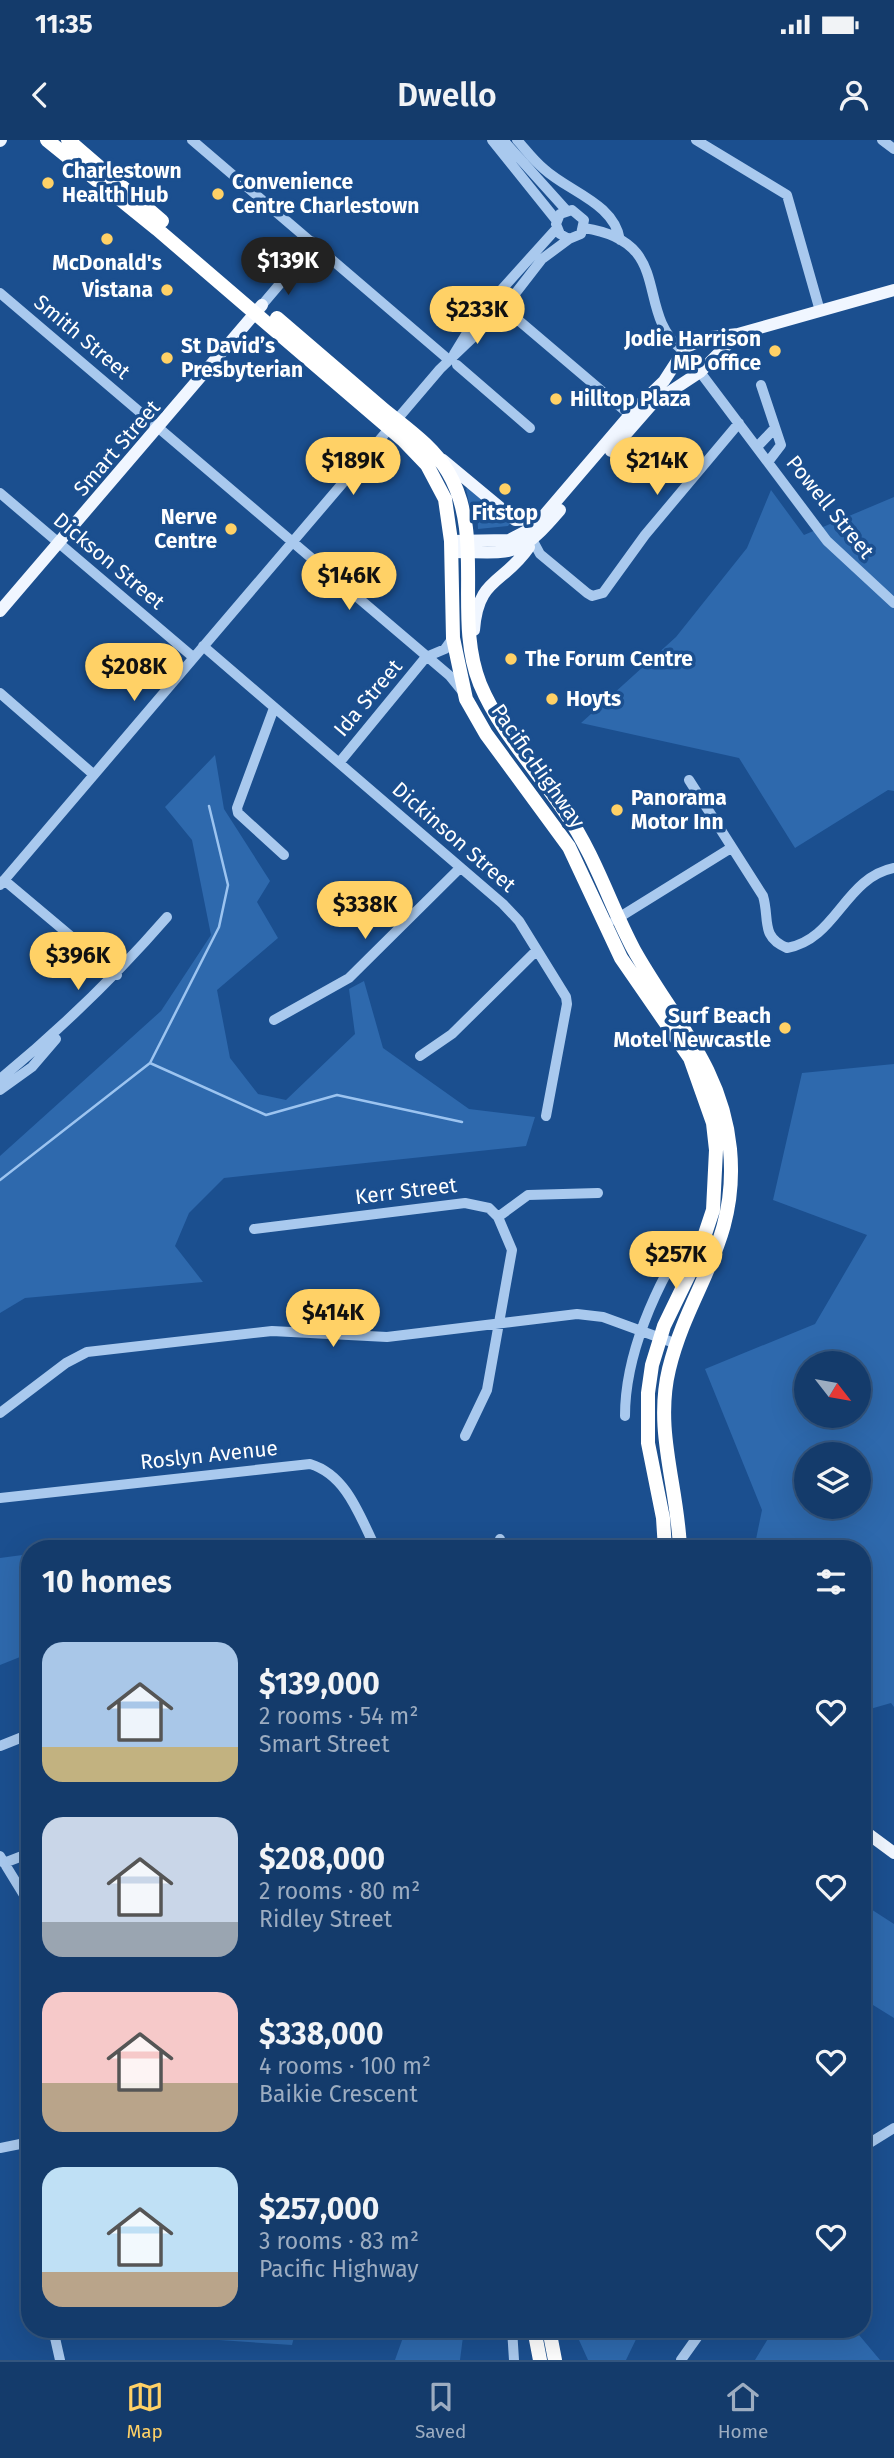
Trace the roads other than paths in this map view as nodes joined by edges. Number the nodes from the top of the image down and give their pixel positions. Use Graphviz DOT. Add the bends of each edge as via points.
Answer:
graph roads {
  1 [pos="47,140"];
  2 [pos="68,140"];
  3 [pos="192,140"];
  4 [pos="492,140"];
  5 [pos="503,140"];
  6 [pos="517,140"];
  7 [pos="696,140"];
  8 [pos="882,140"];
  9 [pos="894,149"];
  10 [pos="568,211"];
  11 [pos="557,224"];
  12 [pos="584,228"];
  13 [pos="569,239"];
  14 [pos="620,240"];
  15 [pos="311,242"];
  16 [pos="500,292"];
  17 [pos="894,292"];
  18 [pos="0,293"];
  19 [pos="506,304"];
  20 [pos="258,309"];
  21 [pos="820,311"];
  22 [pos="476,318"];
  23 [pos="484,326"];
  24 [pos="738,334"];
  25 [pos="683,352"];
  26 [pos="453,363"];
  27 [pos="699,371"];
  28 [pos="761,385"];
  29 [pos="630,415"];
  30 [pos="739,423"];
  31 [pos="395,426"];
  32 [pos="159,428"];
  33 [pos="530,428"];
  34 [pos="775,428"];
  35 [pos="757,447"];
  36 [pos="436,456"];
  37 [pos="768,462"];
  38 [pos="0,494"];
  39 [pos="541,519"];
  40 [pos="533,541"];
  41 [pos="293,543"];
  42 [pos="59,544"];
  43 [pos="459,547"];
  44 [pos="894,603"];
  45 [pos="0,611"];
  46 [pos="453,638"];
  47 [pos="203,646"];
  48 [pos="472,654"];
  49 [pos="194,657"];
  50 [pos="426,657"];
  51 [pos="0,693"];
  52 [pos="464,694"];
  53 [pos="274,708"];
  54 [pos="339,763"];
  55 [pos="93,774"];
  56 [pos="689,780"];
  57 [pos="731,848"];
  58 [pos="284,856"];
  59 [pos="460,868"];
  60 [pos="894,869"];
  61 [pos="2,883"];
  62 [pos="167,917"];
  63 [pos="619,917"];
  64 [pos="606,926"];
  65 [pos="536,951"];
  66 [pos="117,975"];
  67 [pos="274,1020"];
  68 [pos="67,1024"];
  69 [pos="420,1056"];
  70 [pos="0,1079"];
  71 [pos="0,1090"];
  72 [pos="547,1116"];
  73 [pos="598,1194"];
  74 [pos="498,1217"];
  75 [pos="254,1228"];
  76 [pos="687,1238"];
  77 [pos="500,1323"];
  78 [pos="642,1331"];
  79 [pos="660,1338"];
  80 [pos="677,1344"];
  81 [pos="0,1413"];
  82 [pos="625,1416"];
  83 [pos="465,1436"];
  84 [pos="0,1499"];
  85 [pos="371,1540"];
  86 [pos="664,1540"];
  87 [pos="679,1540"];
  88 [pos="21,1738"];
  89 [pos="0,1746"];
  90 [pos="871,1836"];
  91 [pos="894,1853"];
  92 [pos="21,1855"];
  93 [pos="2,1860"];
  94 [pos="21,1891"];
  95 [pos="894,2128"];
  96 [pos="871,2142"];
  97 [pos="21,2146"];
  98 [pos="0,2148"];
  99 [pos="54,2338"];
  100 [pos="513,2338"];
  101 [pos="536,2338"];
  102 [pos="551,2338"];
  103 [pos="697,2338"];
  104 [pos="60,2360"];
  105 [pos="514,2360"];
  106 [pos="540,2360"];
  107 [pos="555,2360"];
  108 [pos="681,2360"];
  1 -- 20 [label="highway, Pacific Highway"];
  2 -- 20 [label="highway, Pacific Highway"];
  3 -- 15 [label="street"];
  4 -- 11 [label="street"];
  5 -- 10 [label="street"];
  6 -- 14 [label="street" via="544,170 607,213"];
  7 -- 21 [label="street" via="787,195"];
  8 -- 9 [label="street"];
  10 -- 11 [label="street"];
  10 -- 12 [label="street" via="582,216"];
  11 -- 13 [label="street" via="560,234"];
  11 -- 16 [label="street"];
  12 -- 13 [label="street"];
  12 -- 14 [label="street"];
  13 -- 19 [label="street" via="542,259"];
  14 -- 25 [label="street" via="643,262 664,328"];
  15 -- 20 [label="street, Smart Street"];
  15 -- 26 [label="street"];
  16 -- 19 [label="street"];
  16 -- 22 [label="street"];
  17 -- 21 [label="main road"];
  18 -- 32 [label="street, Smith Street"];
  19 -- 23 [label="street"];
  19 -- 29 [label="street"];
  20 -- 31 [label="highway, Pacific Highway"];
  20 -- 32 [label="main road, Smart Street"];
  21 -- 24 [label="main road"];
  22 -- 23 [label="street"];
  22 -- 26 [label="street"];
  23 -- 26 [label="street"];
  24 -- 25 [label="main road" via="711,337"];
  24 -- 27 [label="main road"];
  25 -- 27 [label="main road" via="683,372"];
  25 -- 27 [label="main road" via="704,353"];
  25 -- 29 [label="main road" via="664,381"];
  26 -- 31 [label="street"];
  26 -- 33 [label="street"];
  27 -- 30 [label="street, Powell Street"];
  27 -- 40 [label="main road" via="653,403"];
  28 -- 34 [label="street, Powell Street"];
  29 -- 39 [label="main road"];
  30 -- 35 [label="street, Powell Street"];
  30 -- 40 [label="street" via="598,596 587,593 540,554"];
  31 -- 36 [label="highway, Pacific Highway"];
  31 -- 41 [label="street"];
  31 -- 43 [label="highway, Pacific Highway" via="439,483"];
  32 -- 41 [label="street, Smith Street"];
  32 -- 42 [label="main road, Smart Street"];
  34 -- 35 [label="street, Powell Street"];
  34 -- 37 [label="street, Powell Street" via="780,445"];
  35 -- 37 [label="street, Powell Street"];
  36 -- 39 [label="main road" via="514,520"];
  36 -- 43 [label="highway, Pacific Highway" via="457,491"];
  37 -- 44 [label="street, Powell Street" via="841,557"];
  38 -- 42 [label="street, Dickson Street"];
  39 -- 43 [label="main road" via="515,538"];
  40 -- 43 [label="main road" via="514,551"];
  40 -- 48 [label="main road" via="480,598"];
  41 -- 47 [label="street"];
  41 -- 50 [label="street, Smith Street"];
  42 -- 45 [label="main road, Smart Street"];
  42 -- 49 [label="street, Dickson Street"];
  43 -- 46 [label="highway, Pacific Highway"];
  43 -- 48 [label="highway, Pacific Highway"];
  46 -- 50 [label="street" via="445,649"];
  46 -- 52 [label="highway, Pacific Highway"];
  47 -- 49 [label="street"];
  47 -- 53 [label="street, Dickinson Street"];
  48 -- 63 [label="highway, Pacific Highway" via="492,710 571,821"];
  49 -- 55 [label="street"];
  50 -- 52 [label="street, Smith Street"];
  50 -- 54 [label="street, Ida Street"];
  51 -- 55 [label="street"];
  52 -- 64 [label="highway, Pacific Highway" via="486,734 569,847"];
  53 -- 54 [label="street, Dickinson Street"];
  53 -- 58 [label="street" via="237,808"];
  54 -- 59 [label="street, Dickinson Street"];
  55 -- 61 [label="street"];
  56 -- 57 [label="street"];
  57 -- 60 [label="street" via="763,896 767,934 787,948 813,939 854,890 869,878"];
  57 -- 63 [label="street"];
  59 -- 65 [label="street, Dickinson Street" via="519,920"];
  59 -- 67 [label="street" via="349,978"];
  61 -- 66 [label="street"];
  62 -- 66 [label="street"];
  63 -- 64 [label="street"];
  63 -- 80 [label="highway, Pacific Highway" via="634,950 698,1047 725,1118 729,1145 729,1191 721,1243"];
  64 -- 79 [label="highway, Pacific Highway" via="639,988 690,1058 708,1103 716,1150 708,1231"];
  65 -- 69 [label="street" via="452,1034"];
  65 -- 72 [label="street, Dickinson Street" via="567,1004"];
  66 -- 68 [label="street"];
  68 -- 70 [label="street"];
  68 -- 71 [label="street" via="32,1067"];
  73 -- 74 [label="street" via="527,1195"];
  74 -- 75 [label="street, Kerr Street" via="489,1208 465,1203"];
  74 -- 77 [label="street" via="512,1250"];
  76 -- 78 [label="street"];
  77 -- 78 [label="street" via="591,1315"];
  77 -- 81 [label="street" via="387,1336 272,1331 87,1352"];
  77 -- 83 [label="street" via="487,1391"];
  78 -- 79 [label="street"];
  78 -- 82 [label="street" via="627,1386"];
  79 -- 80 [label="street"];
  79 -- 86 [label="highway, Pacific Highway" via="652,1365 647,1417"];
  80 -- 87 [label="highway, Pacific Highway" via="668,1370 663,1420"];
  84 -- 85 [label="street, Roslyn Avenue" via="310,1464 322,1467 342,1484"];
  88 -- 89 [label="street"];
  90 -- 91 [label="main road"];
  92 -- 93 [label="street"];
  93 -- 94 [label="street"];
  95 -- 96 [label="street"];
  97 -- 98 [label="street"];
  99 -- 104 [label="street"];
  100 -- 105 [label="street"];
  101 -- 106 [label="highway"];
  102 -- 107 [label="highway"];
  103 -- 108 [label="street"];
}
